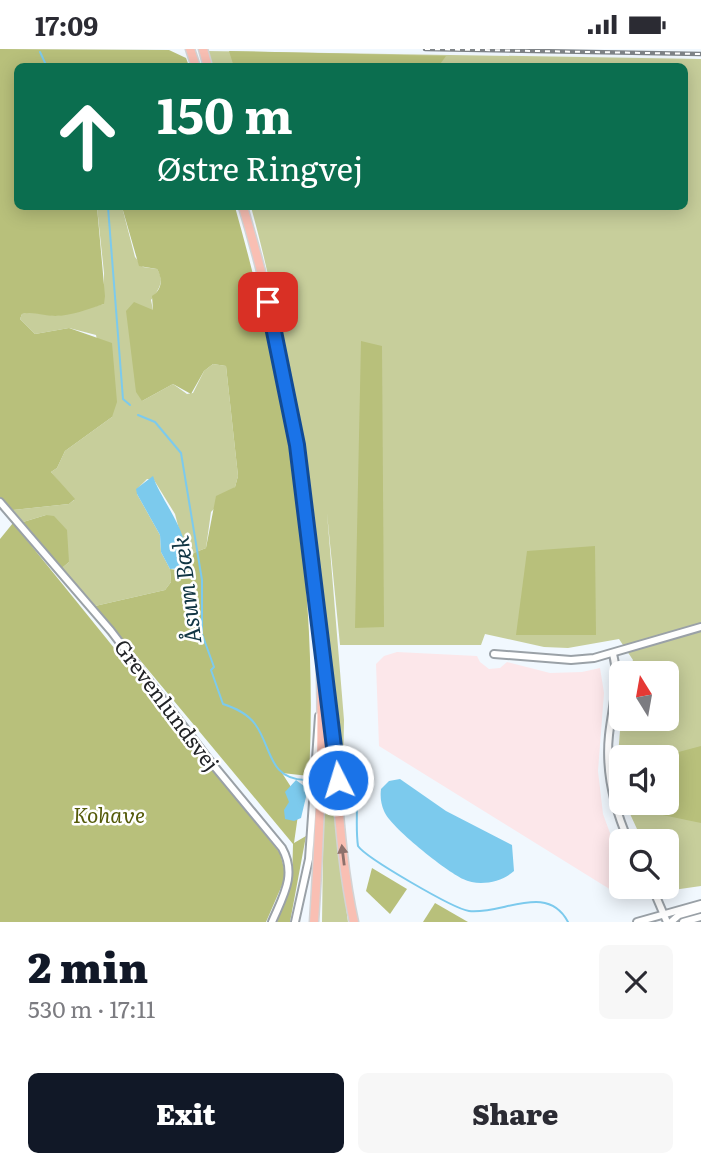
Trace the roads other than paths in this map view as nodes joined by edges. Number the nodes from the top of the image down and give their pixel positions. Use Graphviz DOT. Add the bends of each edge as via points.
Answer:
graph roads {
  1 [pos="245,210"];
  2 [pos="0,502"];
  3 [pos="701,627"];
  4 [pos="320,645"];
  5 [pos="494,654"];
  6 [pos="613,654"];
  7 [pos="321,708"];
  8 [pos="623,829"];
  9 [pos="658,899"];
  10 [pos="701,907"];
  11 [pos="665,913"];
  12 [pos="701,917"];
  13 [pos="272,922"];
  14 [pos="295,922"];
  15 [pos="314,922"];
  16 [pos="354,922"];
  17 [pos="637,922"];
  18 [pos="660,922"];
  19 [pos="669,922"];
  20 [pos="683,922"];
  1 -- 4 [label="main road" via="297,445"];
  2 -- 13 [label="street, Grevenlundsvej" via="111,631 282,848 289,860 290,880"];
  3 -- 6 [label="street"];
  4 -- 7 [label="main road"];
  16 -- 4 [label="main road, one-way"];
  5 -- 6 [label="street" via="571,660"];
  6 -- 8 [label="street" via="617,671 609,776"];
  7 -- 14 [label="street" via="309,859"];
  7 -- 15 [label="main road"];
  9 -- 11 [label="street"];
  10 -- 11 [label="street"];
  10 -- 19 [label="street"];
  11 -- 17 [label="street"];
  11 -- 18 [label="street"];
  11 -- 19 [label="street"];
  12 -- 20 [label="street"];
}
